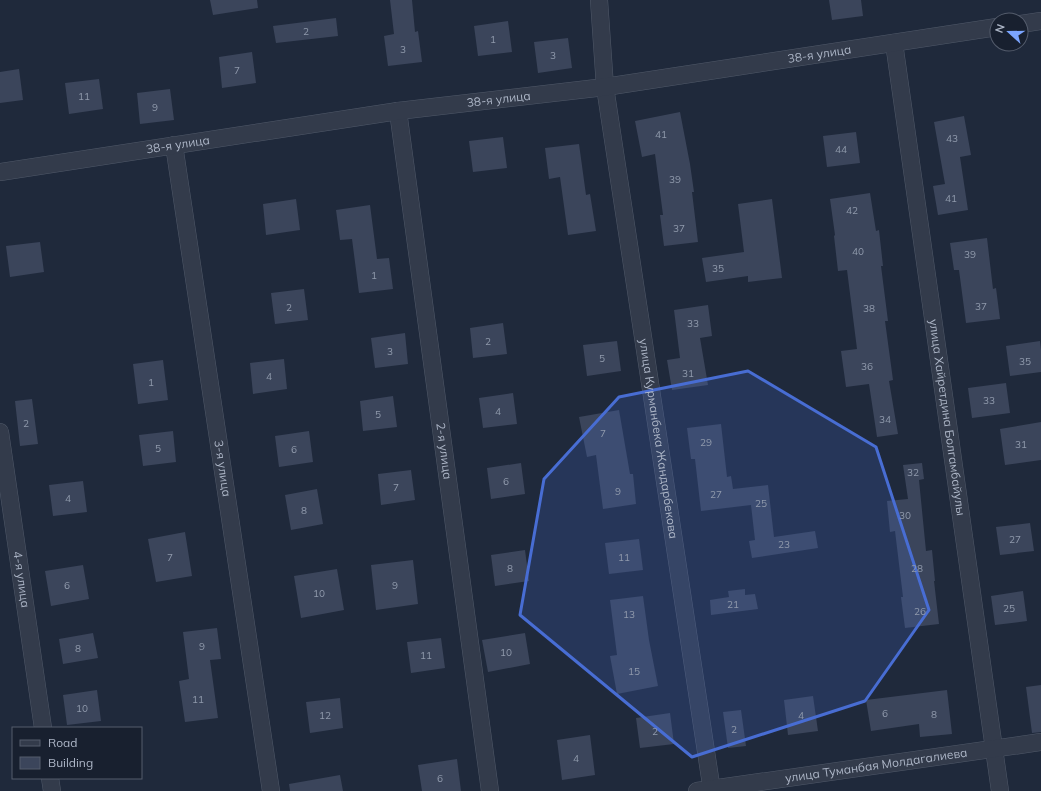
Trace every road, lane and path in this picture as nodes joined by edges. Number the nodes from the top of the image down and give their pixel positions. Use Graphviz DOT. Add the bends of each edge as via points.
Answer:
graph roads {
  1 [pos="599,0"];
  2 [pos="1041,21"];
  3 [pos="1029,23"];
  4 [pos="989,29"];
  5 [pos="894,43"];
  6 [pos="605,87"];
  7 [pos="398,112"];
  8 [pos="174,145"];
  9 [pos="0,172"];
  10 [pos="0,432"];
  11 [pos="43,727"];
  12 [pos="1041,742"];
  13 [pos="994,749"];
  14 [pos="50,779"];
  15 [pos="707,790"];
  16 [pos="52,791"];
  17 [pos="271,791"];
  18 [pos="490,791"];
  19 [pos="1000,791"];
  1 -- 6 [label="street, улица Курманбека Жандарбекова"];
  2 -- 3 [label="street"];
  4 -- 5 [label="street, 38-я улица"];
  5 -- 6 [label="street, 38-я улица"];
  5 -- 13 [label="street, улица Хайретдина Болгамбайулы"];
  6 -- 7 [label="street, 38-я улица"];
  6 -- 15 [label="street, улица Курманбека Жандарбекова"];
  7 -- 8 [label="street, 38-я улица"];
  7 -- 18 [label="street, 2-я улица"];
  8 -- 9 [label="street, 38-я улица"];
  8 -- 17 [label="street, 3-я улица"];
  10 -- 11 [label="street, 4-я улица"];
  12 -- 13 [label="street, улица Туманбая Молдагалиева"];
  13 -- 15 [label="street, улица Туманбая Молдагалиева"];
  13 -- 19 [label="street, улица Хайретдина Болгамбайулы"];
  14 -- 16 [label="street"];
}
